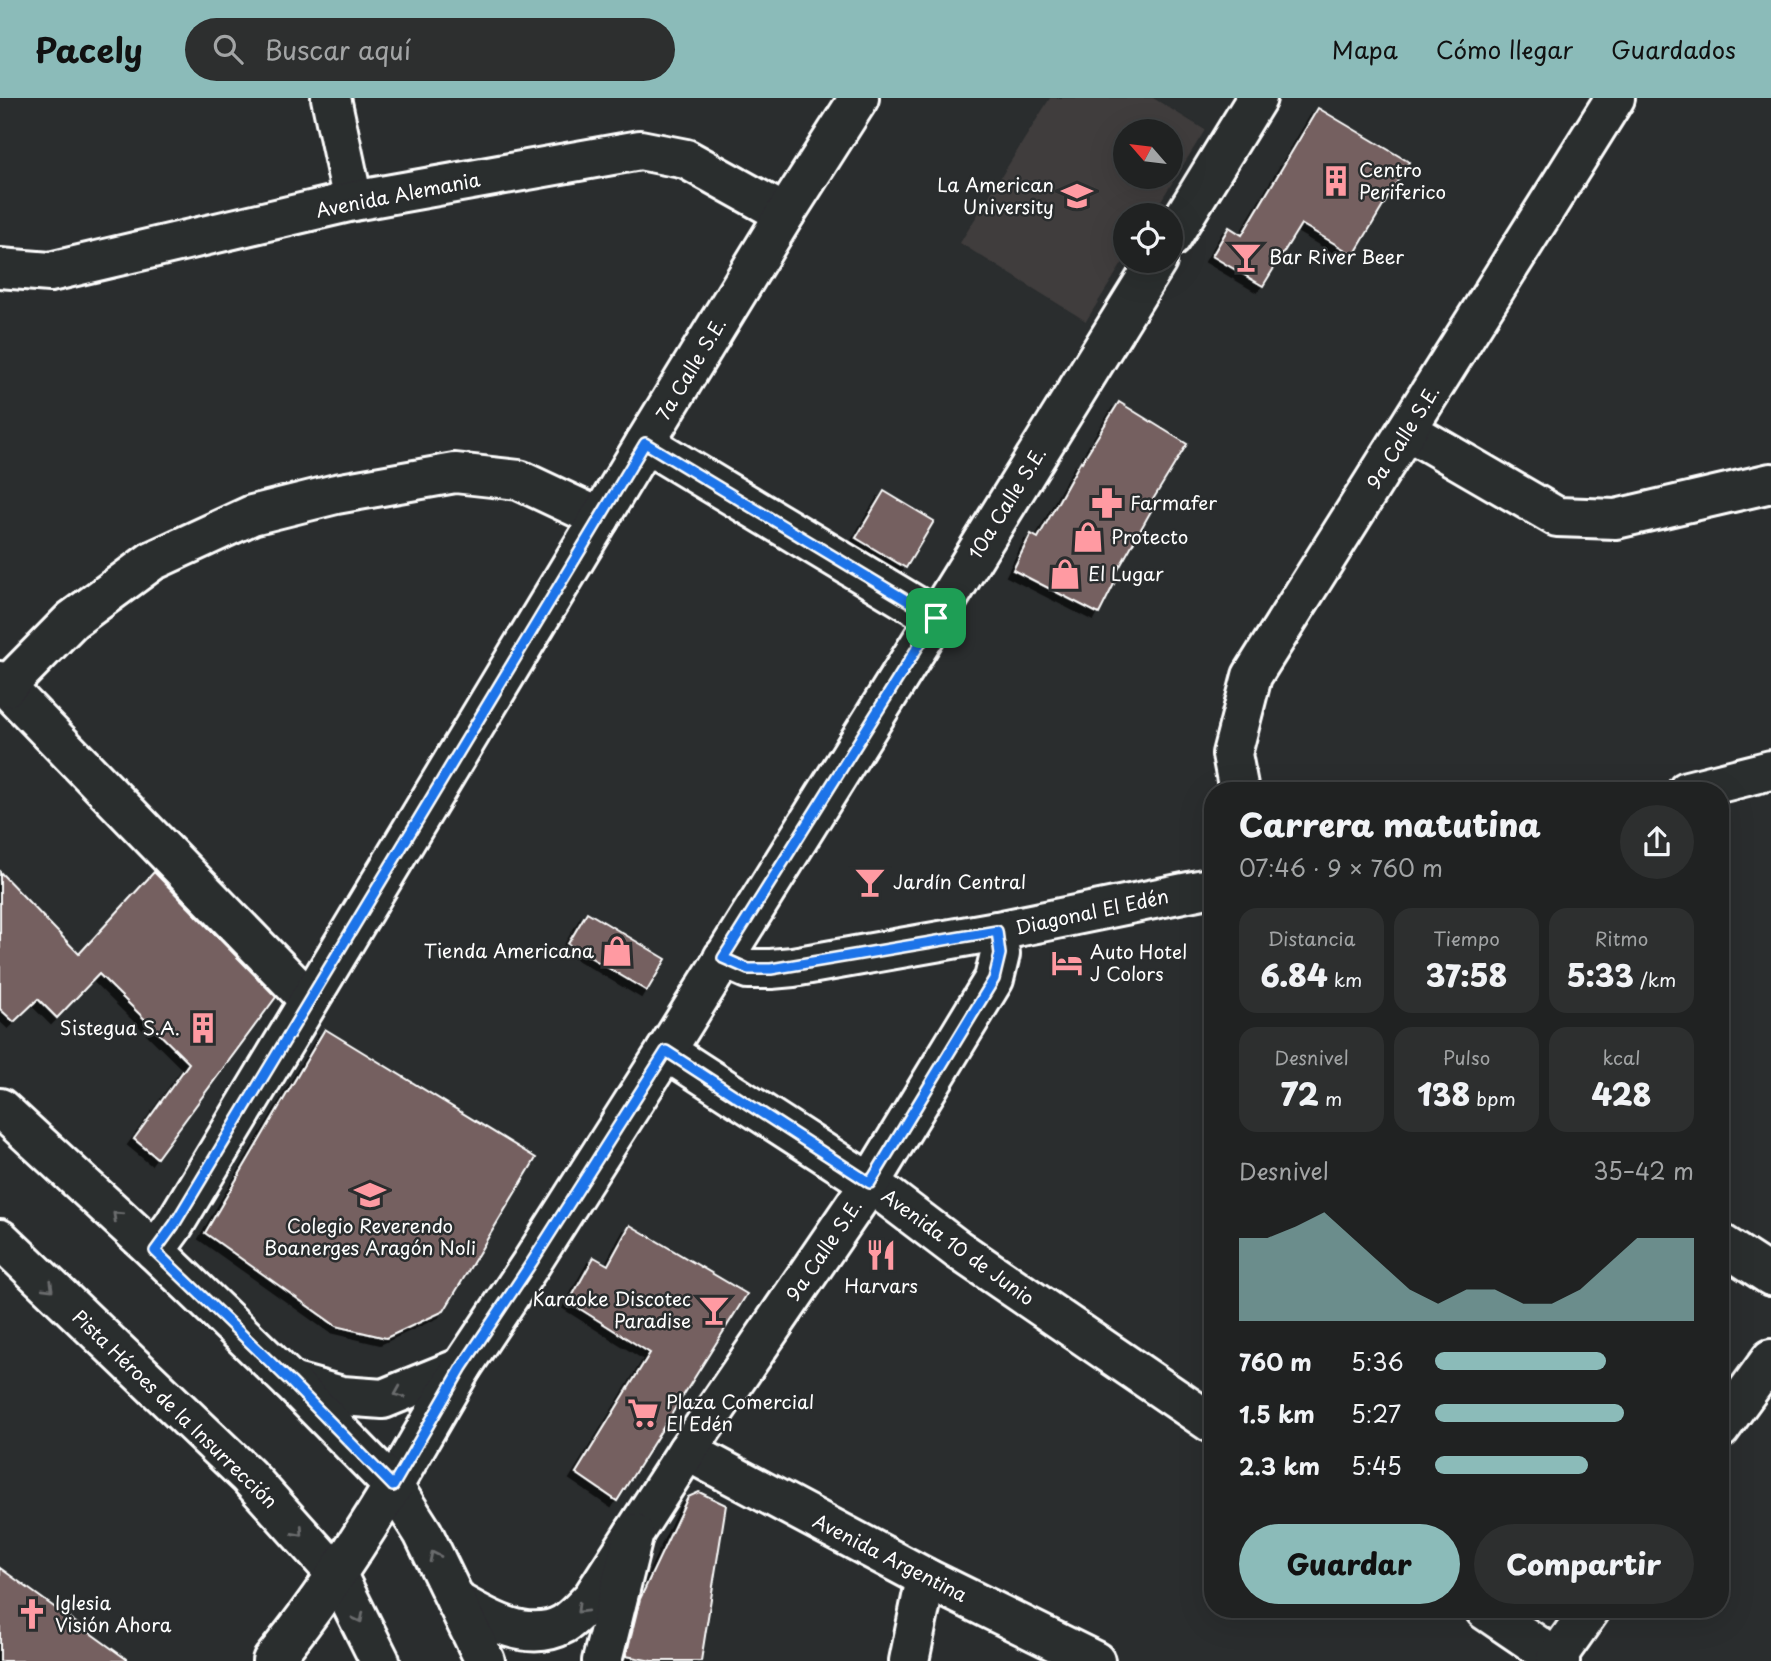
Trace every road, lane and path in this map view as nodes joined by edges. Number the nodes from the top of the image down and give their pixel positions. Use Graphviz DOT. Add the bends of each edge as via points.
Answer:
graph roads {
  1 [pos="331,98"];
  2 [pos="859,98"];
  3 [pos="1257,98"];
  4 [pos="1615,98"];
  5 [pos="353,201"];
  6 [pos="785,214"];
  7 [pos="1183,218"];
  8 [pos="0,268"];
  9 [pos="1150,273"];
  10 [pos="1407,430"];
  11 [pos="645,443"];
  12 [pos="1771,483"];
  13 [pos="600,519"];
  14 [pos="936,618"];
  15 [pos="3,684"];
  16 [pos="1771,770"];
  17 [pos="1237,782"];
  18 [pos="1723,782"];
  19 [pos="1204,889"];
  20 [pos="997,931"];
  21 [pos="723,958"];
  22 [pos="309,1000"];
  23 [pos="666,1051"];
  24 [pos="0,1108"];
  25 [pos="870,1183"];
  26 [pos="0,1240"];
  27 [pos="1729,1248"];
  28 [pos="155,1251"];
  29 [pos="1771,1276"];
  30 [pos="1771,1359"];
  31 [pos="462,1367"];
  32 [pos="291,1382"];
  33 [pos="1729,1417"];
  34 [pos="1204,1418"];
  35 [pos="687,1451"];
  36 [pos="393,1486"];
  37 [pos="634,1533"];
  38 [pos="337,1575"];
  39 [pos="926,1578"];
  40 [pos="457,1601"];
  41 [pos="1497,1618"];
  42 [pos="1585,1618"];
  43 [pos="1558,1659"];
  44 [pos="272,1661"];
  45 [pos="380,1661"];
  46 [pos="485,1661"];
  47 [pos="602,1661"];
  48 [pos="909,1661"];
  49 [pos="1095,1661"];
  1 -- 5 [label="street"];
  2 -- 6 [label="street, 7a Calle S.E."];
  3 -- 7 [label="street"];
  4 -- 10 [label="street, 9a Calle S.E."];
  5 -- 6 [label="street, Avenida Alemania" via="640,150 686,159"];
  5 -- 8 [label="street, Avenida Alemania" via="50,272"];
  6 -- 11 [label="street, 7a Calle S.E."];
  9 -- 14 [label="street, 10a Calle S.E."];
  10 -- 12 [label="street" via="1557,517 1616,519"];
  10 -- 17 [label="street, 9a Calle S.E." via="1252,676 1232,754"];
  11 -- 13 [label="street, 7a Calle S.E."];
  11 -- 14 [label="street"];
  13 -- 15 [label="street" via="519,480 455,473 336,494 252,516 152,561 72,620"];
  13 -- 22 [label="street, 7a Calle S.E."];
  14 -- 21 [label="street, 10a Calle S.E."];
  15 -- 22 [label="street"];
  16 -- 18 [label="street"];
  19 -- 20 [label="street, Diagonal El Edén"];
  20 -- 21 [label="street, Diagonal El Edén" via="771,969 748,969"];
  20 -- 25 [label="street, 9a Calle S.E." via="1000,954 994,979"];
  21 -- 23 [label="street, 10a Calle S.E."];
  22 -- 28 [label="street, 7a Calle S.E."];
  23 -- 25 [label="street, Avenida 10 de Junio"];
  23 -- 31 [label="street, 10a Calle S.E."];
  28 -- 24 [label="street, one-way"];
  25 -- 34 [label="street, Avenida 10 de Junio" via="957,1249"];
  25 -- 35 [label="street, 9a Calle S.E."];
  26 -- 38 [label="street, Pista Héroes de la Insurrección, one-way" via="248,1476"];
  27 -- 29 [label="street"];
  28 -- 32 [label="street"];
  30 -- 33 [label="street"];
  31 -- 32 [label="street, one-way" via="383,1399 342,1396"];
  31 -- 36 [label="street, 10a Calle S.E."];
  32 -- 36 [label="street"];
  35 -- 37 [label="street, 9a Calle S.E."];
  35 -- 39 [label="street, Avenida Argentina"];
  36 -- 38 [label="street, 10a Calle S.E."];
  40 -- 36 [label="street, one-way"];
  37 -- 40 [label="street, 9a Calle S.E., one-way" via="592,1598 554,1629 529,1631 505,1626"];
  37 -- 47 [label="street"];
  38 -- 44 [label="street, 10a Calle S.E."];
  38 -- 45 [label="street, Pista Héroes de la Insurrección, one-way"];
  39 -- 48 [label="street"];
  39 -- 49 [label="street, Avenida Argentina"];
  40 -- 46 [label="street"];
  41 -- 43 [label="street"];
  42 -- 43 [label="street"];
}
